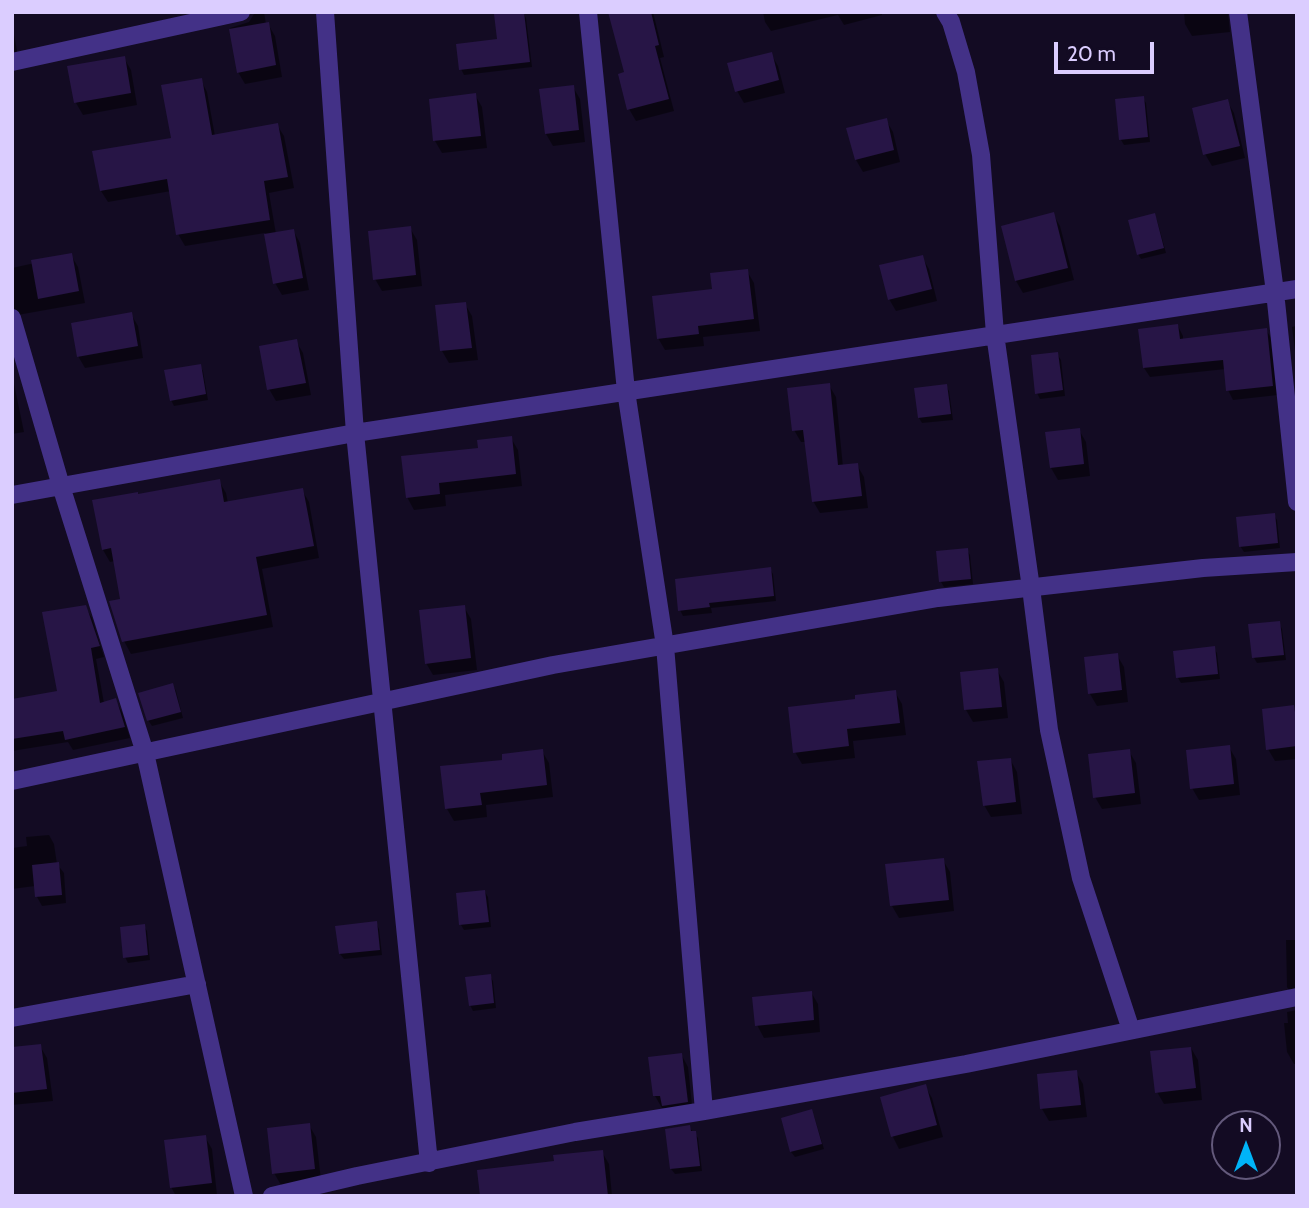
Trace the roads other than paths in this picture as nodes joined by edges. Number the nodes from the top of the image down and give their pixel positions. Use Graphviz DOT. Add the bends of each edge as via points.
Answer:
graph roads {
  1 [pos="241,12"];
  2 [pos="325,12"];
  3 [pos="588,12"];
  4 [pos="945,12"];
  5 [pos="1238,12"];
  6 [pos="12,62"];
  7 [pos="1297,289"];
  8 [pos="1275,292"];
  9 [pos="12,318"];
  10 [pos="995,334"];
  11 [pos="626,391"];
  12 [pos="355,433"];
  13 [pos="61,486"];
  14 [pos="12,495"];
  15 [pos="1297,502"];
  16 [pos="1297,562"];
  17 [pos="1031,588"];
  18 [pos="665,646"];
  19 [pos="383,702"];
  20 [pos="145,753"];
  21 [pos="12,781"];
  22 [pos="197,984"];
  23 [pos="1297,997"];
  24 [pos="12,1018"];
  25 [pos="1131,1030"];
  26 [pos="704,1111"];
  27 [pos="429,1163"];
  28 [pos="244,1196"];
  29 [pos="272,1196"];
  1 -- 6 [label="street"];
  2 -- 12 [label="street"];
  3 -- 11 [label="street"];
  4 -- 10 [label="street" via="967,72 981,155"];
  5 -- 8 [label="street"];
  7 -- 8 [label="street"];
  8 -- 10 [label="street"];
  8 -- 15 [label="street"];
  9 -- 13 [label="street"];
  10 -- 11 [label="street"];
  10 -- 17 [label="street"];
  11 -- 12 [label="street"];
  11 -- 18 [label="street"];
  12 -- 13 [label="street"];
  12 -- 19 [label="street"];
  13 -- 14 [label="street"];
  13 -- 20 [label="street"];
  16 -- 17 [label="street"];
  17 -- 18 [label="street" via="938,598"];
  17 -- 25 [label="street" via="1049,730 1081,878"];
  18 -- 19 [label="street"];
  18 -- 26 [label="street"];
  19 -- 20 [label="street"];
  19 -- 27 [label="street"];
  20 -- 21 [label="street"];
  20 -- 22 [label="street"];
  22 -- 24 [label="street"];
  22 -- 28 [label="street"];
  23 -- 25 [label="street"];
  25 -- 26 [label="street"];
  26 -- 27 [label="street"];
  27 -- 29 [label="street"];
}
